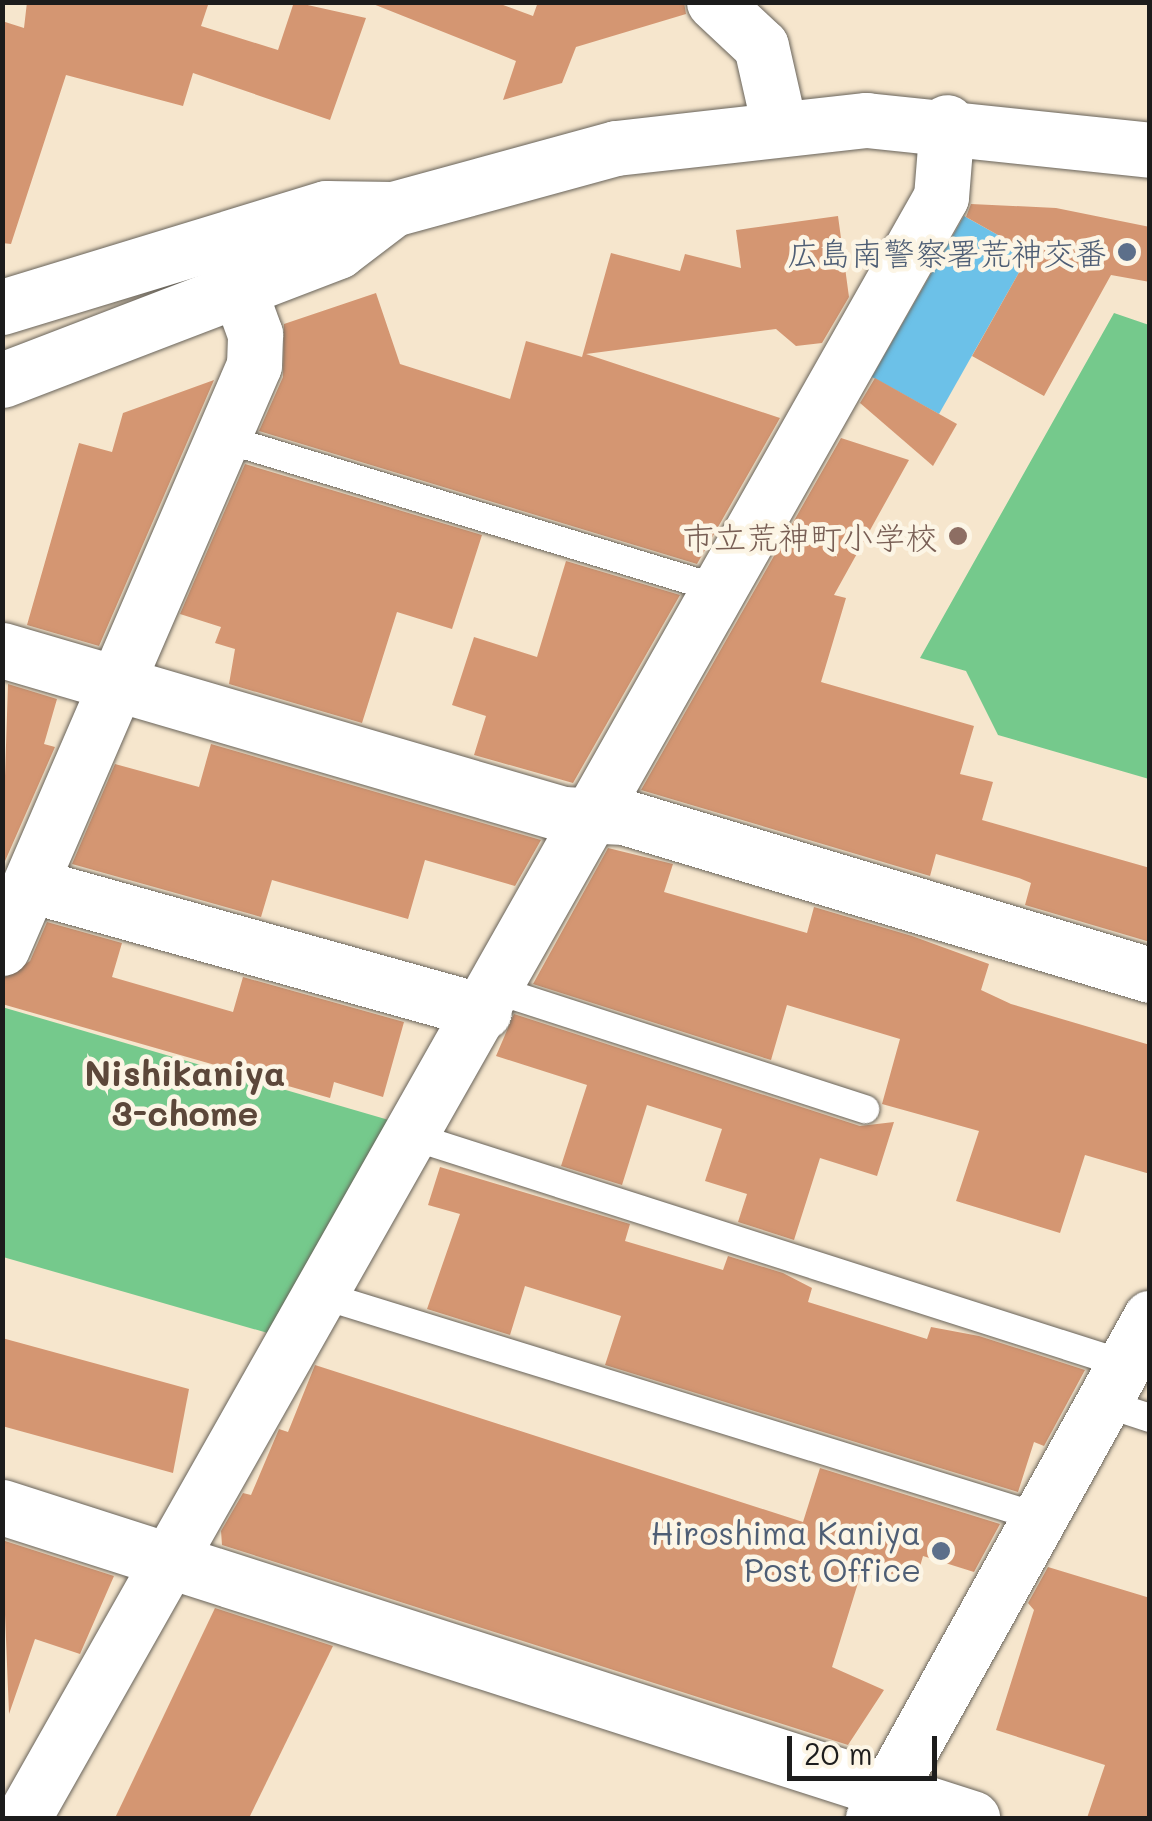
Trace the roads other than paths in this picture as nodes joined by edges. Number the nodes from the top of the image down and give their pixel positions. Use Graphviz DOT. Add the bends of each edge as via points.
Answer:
graph roads {
  1 [pos="714,2"];
  2 [pos="947,122"];
  3 [pos="779,125"];
  4 [pos="1150,150"];
  5 [pos="231,268"];
  6 [pos="2,308"];
  7 [pos="2,380"];
  8 [pos="225,438"];
  9 [pos="720,590"];
  10 [pos="2,650"];
  11 [pos="124,684"];
  12 [pos="596,811"];
  13 [pos="34,886"];
  14 [pos="2,948"];
  15 [pos="1150,975"];
  16 [pos="490,1001"];
  17 [pos="865,1108"];
  18 [pos="408,1135"];
  19 [pos="318,1294"];
  20 [pos="1131,1375"];
  21 [pos="2,1507"];
  22 [pos="1035,1516"];
  23 [pos="168,1561"];
  24 [pos="879,1804"];
  25 [pos="23,1818"];
  26 [pos="972,1818"];
  1 -- 3 [label="street" via="761,46"];
  2 -- 3 [label="street"];
  2 -- 4 [label="street"];
  2 -- 9 [label="street" via="941,198"];
  3 -- 5 [label="street" via="616,148 393,209 338,250"];
  5 -- 6 [label="street"];
  5 -- 7 [label="street"];
  5 -- 8 [label="street" via="255,334 254,365"];
  8 -- 9 [label="lane"];
  8 -- 11 [label="street"];
  9 -- 12 [label="street"];
  10 -- 11 [label="street"];
  11 -- 12 [label="street" via="563,814"];
  11 -- 13 [label="street"];
  12 -- 15 [label="street"];
  12 -- 16 [label="street"];
  13 -- 14 [label="street"];
  13 -- 16 [label="street"];
  16 -- 17 [label="lane"];
  16 -- 18 [label="street"];
  18 -- 19 [label="street"];
  18 -- 20 [label="lane"];
  19 -- 22 [label="lane"];
  19 -- 23 [label="street"];
  20 -- 22 [label="street"];
  21 -- 23 [label="street"];
  22 -- 24 [label="street"];
  23 -- 24 [label="street"];
  23 -- 25 [label="street"];
  24 -- 26 [label="street"];
}
